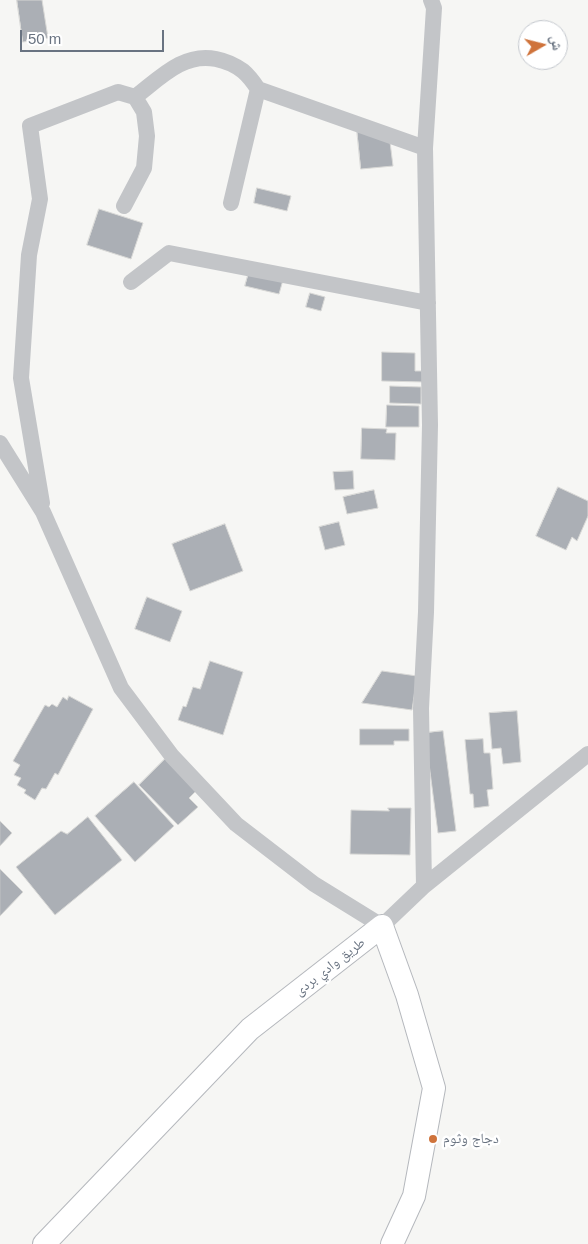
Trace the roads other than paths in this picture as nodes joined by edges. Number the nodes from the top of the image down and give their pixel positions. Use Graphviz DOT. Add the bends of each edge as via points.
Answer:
graph roads {
  1 [pos="431,0"];
  2 [pos="258,89"];
  3 [pos="135,97"];
  4 [pos="425,148"];
  5 [pos="231,203"];
  6 [pos="124,206"];
  7 [pos="131,282"];
  8 [pos="428,303"];
  9 [pos="0,443"];
  10 [pos="43,512"];
  11 [pos="588,754"];
  12 [pos="424,886"];
  13 [pos="382,926"];
  14 [pos="44,1244"];
  15 [pos="392,1244"];
  1 -- 4 [label="street" via="434,8"];
  2 -- 3 [label="street" via="236,66 208,57 191,58"];
  2 -- 4 [label="street"];
  2 -- 5 [label="street"];
  3 -- 6 [label="street" via="144,112 147,136 144,168"];
  3 -- 10 [label="street" via="118,92 30,126 40,199 29,255 21,378"];
  4 -- 8 [label="street"];
  7 -- 8 [label="street" via="168,252"];
  8 -- 12 [label="street" via="430,435 421,708"];
  9 -- 10 [label="street"];
  10 -- 13 [label="street" via="121,688 172,756 236,824 314,884"];
  11 -- 12 [label="street"];
  12 -- 13 [label="street"];
  13 -- 14 [label="main road, طريق وادي بردى" via="250,1029"];
  13 -- 15 [label="main road, طريق وادي بردى" via="407,995 434,1088 414,1196"];
}
